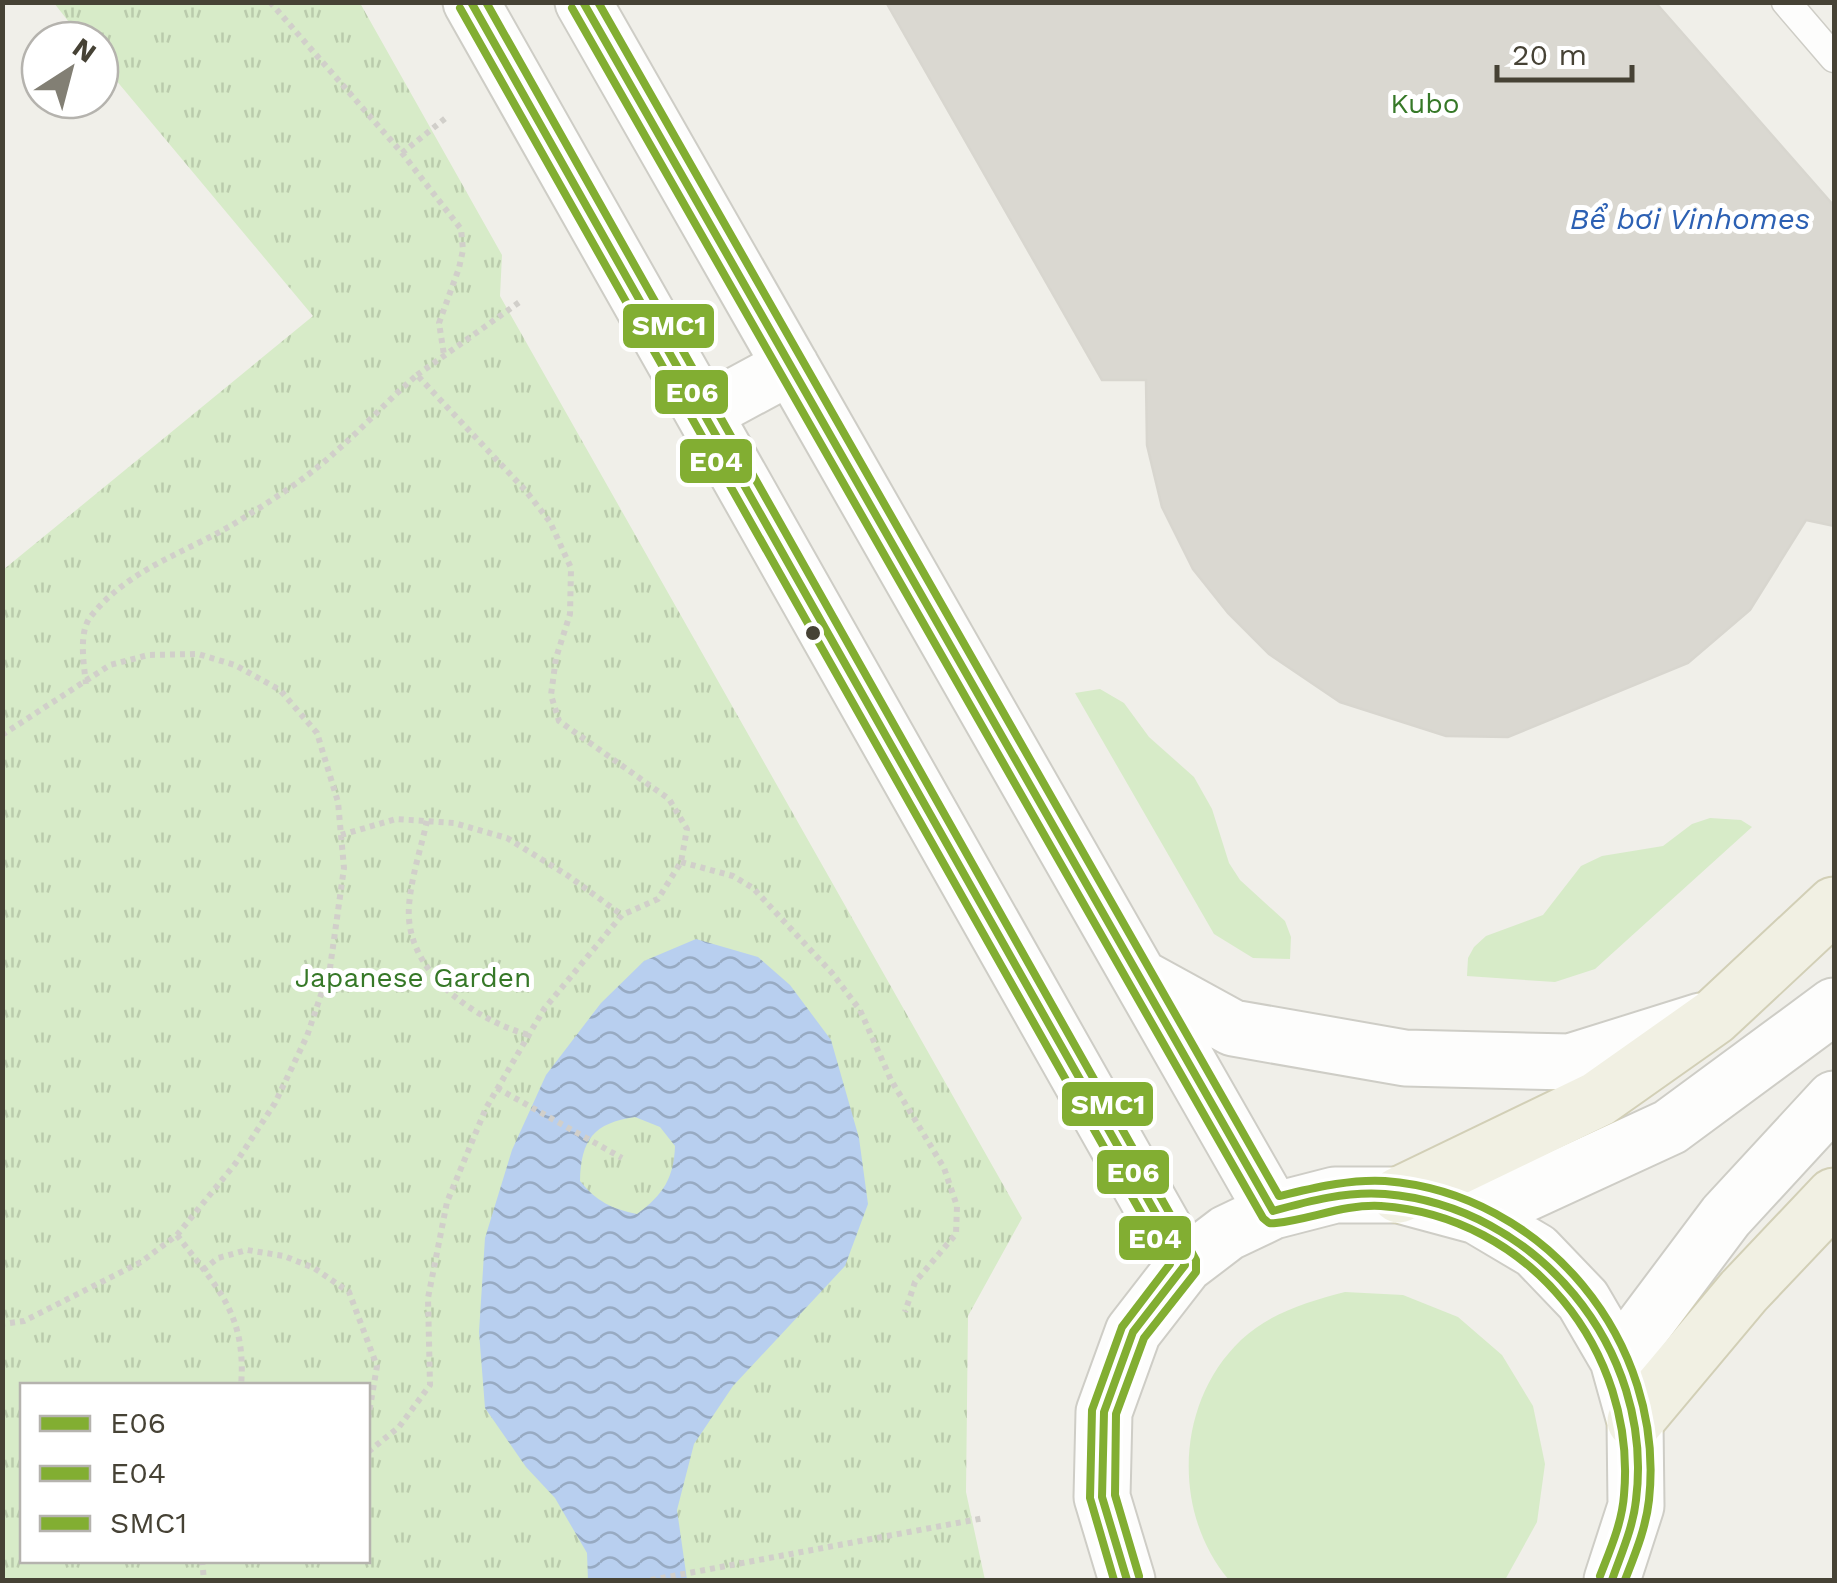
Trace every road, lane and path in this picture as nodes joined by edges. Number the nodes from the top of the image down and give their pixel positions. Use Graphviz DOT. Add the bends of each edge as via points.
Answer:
graph roads {
  1 [pos="270,2"];
  2 [pos="471,2"];
  3 [pos="583,2"];
  4 [pos="1786,2"];
  5 [pos="1834,58"];
  6 [pos="447,117"];
  7 [pos="402,153"];
  8 [pos="521,301"];
  9 [pos="444,355"];
  10 [pos="791,366"];
  11 [pos="417,374"];
  12 [pos="704,413"];
  13 [pos="86,684"];
  14 [pos="2,734"];
  15 [pos="427,821"];
  16 [pos="341,834"];
  17 [pos="681,862"];
  18 [pos="1834,905"];
  19 [pos="622,915"];
  20 [pos="1140,977"];
  21 [pos="1834,1006"];
  22 [pos="1714,1017"];
  23 [pos="529,1034"];
  24 [pos="497,1088"];
  25 [pos="1834,1099"];
  26 [pos="622,1158"];
  27 [pos="1399,1195"];
  28 [pos="1834,1196"];
  29 [pos="1274,1211"];
  30 [pos="1476,1216"];
  31 [pos="177,1235"];
  32 [pos="1185,1265"];
  33 [pos="203,1270"];
  34 [pos="906,1312"];
  35 [pos="2,1324"];
  36 [pos="1618,1360"];
  37 [pos="241,1383"];
  38 [pos="370,1406"];
  39 [pos="1635,1421"];
  40 [pos="370,1450"];
  41 [pos="984,1518"];
  42 [pos="651,1580"];
  43 [pos="1128,1580"];
  44 [pos="1612,1580"];
  1 -- 7 [label="path"];
  2 -- 12 [label="street"];
  3 -- 10 [label="street"];
  4 -- 5 [label="lane"];
  6 -- 7 [label="path"];
  7 -- 9 [label="path" via="461,229 459,268 439,323"];
  8 -- 9 [label="path"];
  9 -- 11 [label="path"];
  10 -- 12 [label="street"];
  10 -- 20 [label="street"];
  11 -- 13 [label="path" via="296,482 126,582 87,620"];
  11 -- 17 [label="path" via="550,522 570,568 570,614 551,696 559,721 669,799 686,829"];
  12 -- 32 [label="street"];
  13 -- 14 [label="path"];
  13 -- 16 [label="path" via="110,666 198,654 280,690 317,733"];
  15 -- 16 [label="path" via="396,819"];
  15 -- 19 [label="path" via="506,838"];
  15 -- 23 [label="path" via="408,904 417,948 440,984 490,1020"];
  16 -- 31 [label="path" via="344,868 330,968 308,1036 276,1103"];
  17 -- 19 [label="path" via="658,900"];
  17 -- 34 [label="path" via="753,888 832,973 860,1010 891,1080 944,1168 957,1206 956,1234 915,1282"];
  18 -- 22 [label="main road"];
  19 -- 23 [label="path"];
  20 -- 22 [label="street" via="1233,1028 1405,1058 1570,1062"];
  20 -- 29 [label="street"];
  21 -- 30 [label="street" via="1670,1127"];
  22 -- 27 [label="main road" via="1598,1099"];
  23 -- 24 [label="path"];
  24 -- 26 [label="path"];
  24 -- 40 [label="path" via="447,1202 428,1298 430,1385 400,1427"];
  25 -- 36 [label="street" via="1738,1202"];
  27 -- 29 [label="street" via="1335,1195"];
  27 -- 30 [label="street"];
  28 -- 39 [label="main road"];
  29 -- 32 [label="street" via="1226,1234"];
  30 -- 36 [label="street" via="1548,1264 1583,1300"];
  31 -- 33 [label="path"];
  31 -- 35 [label="path" via="84,1293"];
  32 -- 43 [label="street" via="1133,1332 1104,1412 1102,1497"];
  33 -- 37 [label="path" via="233,1311 244,1354"];
  33 -- 38 [label="path" via="247,1250 314,1268 349,1292 376,1366"];
  36 -- 39 [label="street"];
  39 -- 44 [label="street" via="1636,1506"];
  41 -- 42 [label="path"];
}
